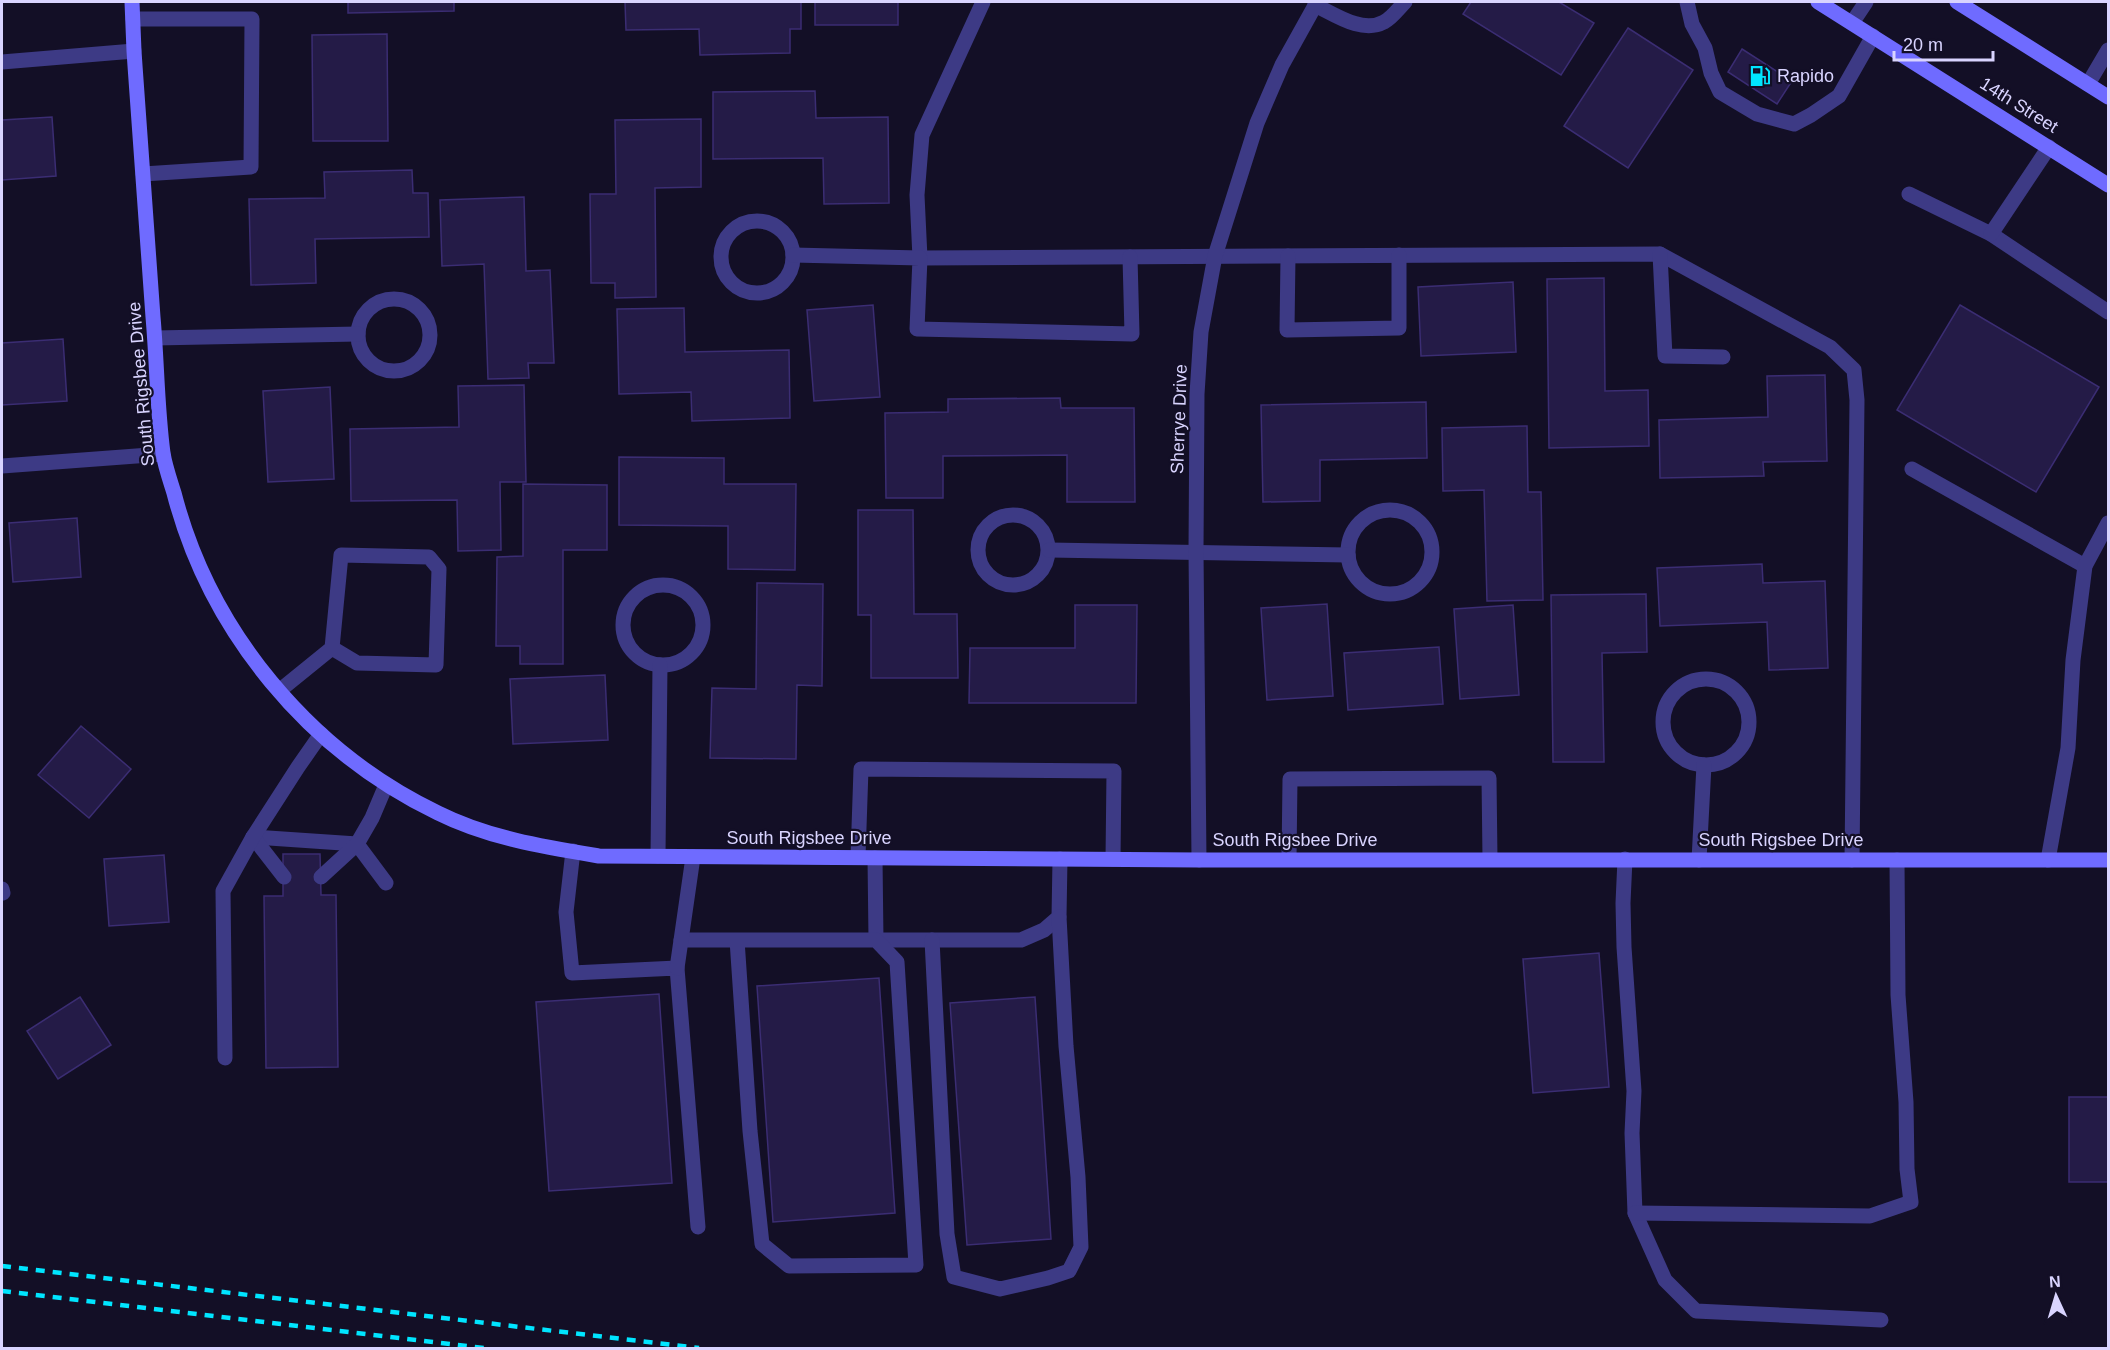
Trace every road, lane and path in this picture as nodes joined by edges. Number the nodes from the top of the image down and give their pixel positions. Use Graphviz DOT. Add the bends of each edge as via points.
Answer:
graph roads {
  1 [pos="132,2"];
  2 [pos="983,2"];
  3 [pos="1405,2"];
  4 [pos="1687,2"];
  5 [pos="1818,2"];
  6 [pos="1866,2"];
  7 [pos="1957,2"];
  8 [pos="1316,3"];
  9 [pos="133,19"];
  10 [pos="1852,23"];
  11 [pos="1873,36"];
  12 [pos="2109,50"];
  13 [pos="134,51"];
  14 [pos="2,63"];
  15 [pos="2088,84"];
  16 [pos="2109,97"];
  17 [pos="2049,147"];
  18 [pos="143,174"];
  19 [pos="2109,185"];
  20 [pos="1909,194"];
  21 [pos="1991,234"];
  22 [pos="1660,254"];
  23 [pos="793,255"];
  24 [pos="1400,255"];
  25 [pos="1215,256"];
  26 [pos="1288,256"];
  27 [pos="1130,257"];
  28 [pos="920,258"];
  29 [pos="2109,312"];
  30 [pos="358,334"];
  31 [pos="155,338"];
  32 [pos="1723,357"];
  33 [pos="164,454"];
  34 [pos="2,466"];
  35 [pos="1912,469"];
  36 [pos="2109,523"];
  37 [pos="1049,550"];
  38 [pos="1196,551"];
  39 [pos="1348,555"];
  40 [pos="2085,566"];
  41 [pos="332,648"];
  42 [pos="660,665"];
  43 [pos="279,692"];
  44 [pos="321,734"];
  45 [pos="1704,765"];
  46 [pos="386,785"];
  47 [pos="253,837"];
  48 [pos="357,844"];
  49 [pos="573,851"];
  50 [pos="658,856"];
  51 [pos="693,857"];
  52 [pos="858,858"];
  53 [pos="875,858"];
  54 [pos="1060,859"];
  55 [pos="1113,859"];
  56 [pos="1490,859"];
  57 [pos="1624,859"];
  58 [pos="1199,860"];
  59 [pos="1289,860"];
  60 [pos="1699,860"];
  61 [pos="1852,860"];
  62 [pos="1897,860"];
  63 [pos="2048,860"];
  64 [pos="2109,860"];
  65 [pos="284,877"];
  66 [pos="321,877"];
  67 [pos="386,883"];
  68 [pos="1059,917"];
  69 [pos="681,940"];
  70 [pos="737,940"];
  71 [pos="876,940"];
  72 [pos="932,940"];
  73 [pos="677,968"];
  74 [pos="225,1058"];
  75 [pos="1635,1214"];
  76 [pos="698,1227"];
  77 [pos="1881,1320"];
  1 -- 9 [label="street, South Rigsbee Drive"];
  2 -- 28 [label="street" via="922,135 917,195"];
  3 -- 8 [label="street" via="1384,22 1369,26 1352,23"];
  4 -- 11 [label="street" via="1720,92 1757,114 1794,124 1839,96"];
  5 -- 10 [label="street, 14th Street"];
  6 -- 10 [label="street"];
  7 -- 15 [label="street"];
  8 -- 25 [label="street, Sherrye Drive" via="1282,65 1257,123"];
  9 -- 13 [label="street, South Rigsbee Drive"];
  9 -- 18 [label="street" via="252,19 251,167"];
  10 -- 11 [label="street, 14th Street"];
  11 -- 17 [label="street, 14th Street"];
  12 -- 15 [label="street"];
  13 -- 14 [label="street"];
  13 -- 18 [label="street, South Rigsbee Drive"];
  15 -- 16 [label="street"];
  17 -- 19 [label="street, 14th Street"];
  17 -- 21 [label="street"];
  18 -- 31 [label="street, South Rigsbee Drive"];
  20 -- 21 [label="street"];
  21 -- 29 [label="street"];
  22 -- 24 [label="street"];
  22 -- 32 [label="street" via="1665,356"];
  22 -- 61 [label="street" via="1830,347 1854,370 1857,400"];
  23 -- 23 [label="street" via="785,233 764,221 740,224 724,242 721,254 722,265 734,285 756,292 779,285 792,267"];
  23 -- 28 [label="street"];
  24 -- 26 [label="street"];
  24 -- 26 [label="street" via="1399,328 1287,330"];
  25 -- 26 [label="street"];
  25 -- 27 [label="street"];
  25 -- 38 [label="street, Sherrye Drive" via="1201,332 1197,393"];
  27 -- 28 [label="street"];
  27 -- 28 [label="street" via="1132,334 917,329"];
  30 -- 30 [label="street" via="360,322 374,305 397,299 418,308 425,317 430,339 423,356 409,367 397,370 375,365 360,346"];
  30 -- 31 [label="street"];
  31 -- 33 [label="street, South Rigsbee Drive"];
  33 -- 34 [label="street"];
  33 -- 43 [label="street, South Rigsbee Drive" via="181,519 200,570 227,622"];
  35 -- 40 [label="street"];
  36 -- 40 [label="street"];
  37 -- 37 [label="street" via="1042,528 1023,516 1012,515 1001,517 983,531 978,553 993,578 1021,584 1041,572"];
  37 -- 38 [label="street"];
  38 -- 39 [label="street"];
  38 -- 58 [label="street, Sherrye Drive"];
  39 -- 39 [label="street" via="1355,528 1378,511 1392,509 1418,520 1431,545 1427,571 1419,582 1395,593 1368,588 1351,568"];
  40 -- 63 [label="street" via="2073,660 2068,748"];
  41 -- 41 [label="street" via="341,555 429,557 439,569 436,666 357,663"];
  41 -- 43 [label="street"];
  42 -- 42 [label="street" via="648,662 629,646 623,622 632,599 641,591 654,585 668,585 681,589 700,608 702,635 687,657"];
  42 -- 50 [label="street"];
  43 -- 44 [label="street, South Rigsbee Drive"];
  44 -- 46 [label="street, South Rigsbee Drive"];
  44 -- 47 [label="street"];
  45 -- 45 [label="street" via="1678,754 1664,730 1668,701 1677,690 1702,678 1730,685 1740,694 1750,721 1741,748 1719,764"];
  45 -- 60 [label="street"];
  46 -- 48 [label="street"];
  46 -- 49 [label="street, South Rigsbee Drive" via="438,814 489,834"];
  47 -- 48 [label="street"];
  47 -- 65 [label="street"];
  47 -- 74 [label="street" via="223,891"];
  48 -- 66 [label="street"];
  48 -- 67 [label="street"];
  49 -- 50 [label="street, South Rigsbee Drive" via="599,856"];
  49 -- 73 [label="street" via="566,912 572,973"];
  50 -- 51 [label="street, South Rigsbee Drive"];
  51 -- 52 [label="street, South Rigsbee Drive"];
  51 -- 69 [label="street"];
  52 -- 53 [label="street, South Rigsbee Drive"];
  52 -- 55 [label="street" via="861,769 872,769 1114,771"];
  53 -- 54 [label="street, South Rigsbee Drive"];
  53 -- 71 [label="street"];
  54 -- 55 [label="street, South Rigsbee Drive"];
  54 -- 68 [label="street"];
  55 -- 58 [label="street, South Rigsbee Drive"];
  56 -- 57 [label="street, South Rigsbee Drive"];
  56 -- 59 [label="street, South Rigsbee Drive"];
  56 -- 59 [label="street" via="1489,778 1478,778 1290,779"];
  57 -- 60 [label="street, South Rigsbee Drive"];
  57 -- 75 [label="street"];
  58 -- 59 [label="street, South Rigsbee Drive"];
  60 -- 61 [label="street, South Rigsbee Drive"];
  61 -- 62 [label="street, South Rigsbee Drive"];
  62 -- 63 [label="street, South Rigsbee Drive"];
  62 -- 75 [label="street" via="1898,995 1911,1202 1870,1216"];
  63 -- 64 [label="street, South Rigsbee Drive"];
  68 -- 72 [label="street" via="1044,930 1021,940"];
  68 -- 72 [label="street" via="1081,1247 1069,1271 1000,1289 954,1277 947,1234"];
  69 -- 70 [label="street"];
  69 -- 73 [label="street"];
  70 -- 71 [label="street"];
  70 -- 71 [label="street" via="762,1244 789,1266 916,1265 897,962"];
  71 -- 72 [label="street"];
  73 -- 76 [label="street"];
  75 -- 77 [label="street" via="1665,1280 1696,1311"];
}
